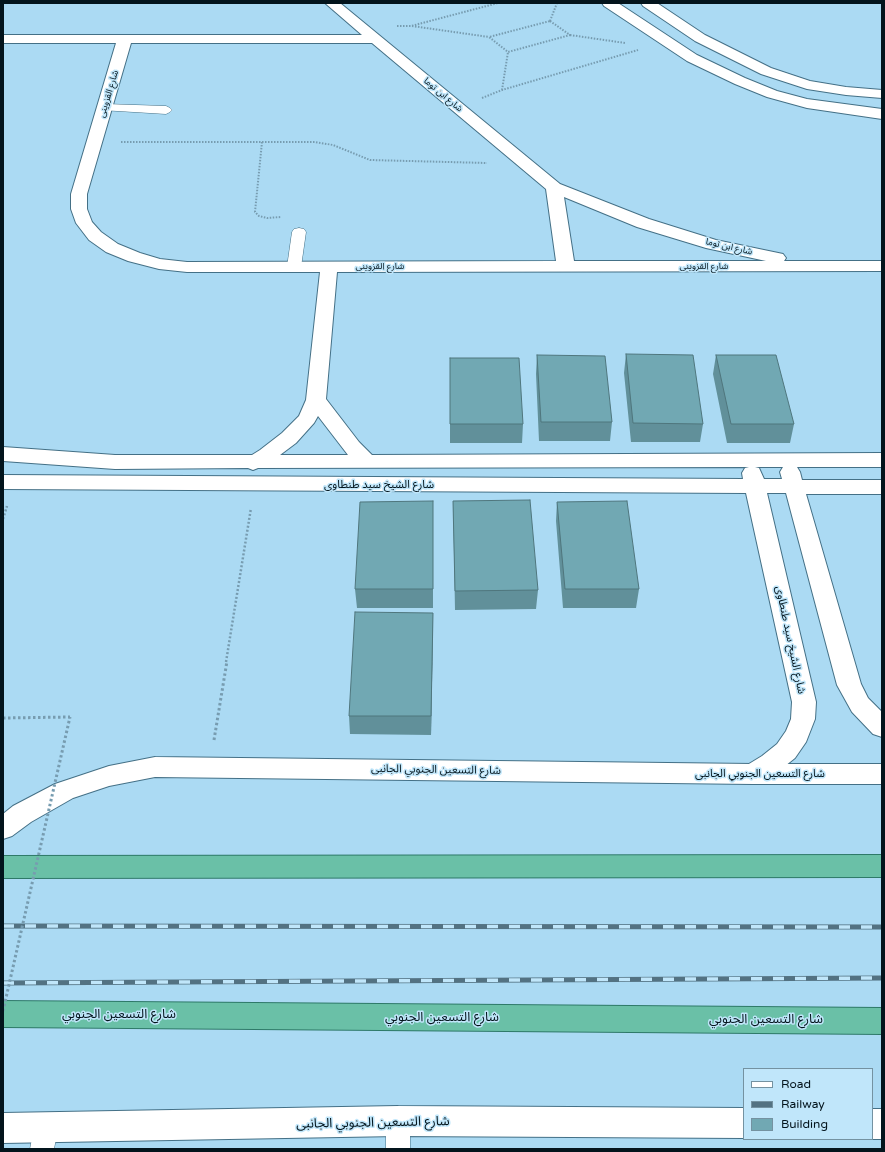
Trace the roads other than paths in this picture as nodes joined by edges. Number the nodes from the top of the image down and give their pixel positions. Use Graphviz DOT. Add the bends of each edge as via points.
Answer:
graph roads {
  1 [pos="332,3"];
  2 [pos="609,3"];
  3 [pos="648,3"];
  4 [pos="125,38"];
  5 [pos="3,39"];
  6 [pos="376,39"];
  7 [pos="882,94"];
  8 [pos="105,108"];
  9 [pos="166,110"];
  10 [pos="882,114"];
  11 [pos="554,187"];
  12 [pos="299,232"];
  13 [pos="882,266"];
  14 [pos="294,267"];
  15 [pos="328,267"];
  16 [pos="566,267"];
  17 [pos="816,267"];
  18 [pos="316,400"];
  19 [pos="3,454"];
  20 [pos="749,460"];
  21 [pos="787,460"];
  22 [pos="882,460"];
  23 [pos="115,462"];
  24 [pos="253,462"];
  25 [pos="368,462"];
  26 [pos="3,482"];
  27 [pos="109,483"];
  28 [pos="794,486"];
  29 [pos="756,487"];
  30 [pos="882,487"];
  31 [pos="882,727"];
  32 [pos="753,774"];
  33 [pos="882,774"];
  34 [pos="3,828"];
  35 [pos="882,866"];
  36 [pos="3,867"];
  37 [pos="3,1013"];
  38 [pos="882,1021"];
  39 [pos="743,1123"];
  40 [pos="3,1128"];
  41 [pos="398,1135"];
  42 [pos="44,1139"];
  1 -- 6 [label="street, شارع ابن توما"];
  2 -- 10 [label="street" via="715,71 772,94 807,103"];
  3 -- 7 [label="street" via="700,38 766,71 807,85"];
  4 -- 5 [label="street"];
  4 -- 6 [label="street"];
  4 -- 8 [label="street, شارع القزوينى"];
  6 -- 11 [label="street, شارع ابن توما"];
  8 -- 9 [label="lane"];
  8 -- 14 [label="street, شارع القزوينى" via="79,194 79,209 84,223 91,232 112,248 159,264 187,267"];
  11 -- 16 [label="street"];
  11 -- 17 [label="street, شارع ابن توما" via="643,223 705,242"];
  12 -- 14 [label="lane"];
  13 -- 17 [label="street, شارع القزوينى"];
  14 -- 15 [label="street, شارع القزوينى"];
  15 -- 16 [label="street, شارع القزوينى"];
  15 -- 18 [label="street"];
  16 -- 17 [label="street, شارع القزوينى"];
  18 -- 24 [label="street" via="307,419 289,438"];
  18 -- 25 [label="street" via="352,447"];
  19 -- 23 [label="street, شارع الشيخ سيد طنطاوى"];
  20 -- 21 [label="street, شارع الشيخ سيد طنطاوى"];
  20 -- 25 [label="street, شارع الشيخ سيد طنطاوى"];
  20 -- 29 [label="street, شارع الشيخ سيد طنطاوى"];
  21 -- 22 [label="street, شارع الشيخ سيد طنطاوى"];
  21 -- 28 [label="street"];
  23 -- 24 [label="street, شارع الشيخ سيد طنطاوى"];
  23 -- 27 [label="street"];
  24 -- 25 [label="street, شارع الشيخ سيد طنطاوى"];
  26 -- 27 [label="street, شارع الشيخ سيد طنطاوى"];
  27 -- 29 [label="street, شارع الشيخ سيد طنطاوى"];
  28 -- 29 [label="street, شارع الشيخ سيد طنطاوى"];
  28 -- 30 [label="street, شارع الشيخ سيد طنطاوى"];
  28 -- 31 [label="street" via="849,685 860,705"];
  29 -- 32 [label="street, شارع الشيخ سيد طنطاوى" via="804,702 803,719 797,735 786,750"];
  32 -- 33 [label="street, شارع التسعين الجنوبي الجانبى"];
  32 -- 34 [label="street, شارع التسعين الجنوبي الجانبى" via="155,767 109,776 64,791 22,814"];
  35 -- 36 [label="highway"];
  37 -- 38 [label="highway, شارع التسعين الجنوبي"];
  39 -- 41 [label="street, شارع التسعين الجنوبي الجانبى"];
  40 -- 42 [label="street, شارع التسعين الجنوبي الجانبى"];
  41 -- 42 [label="street, شارع التسعين الجنوبي الجانبى"];
}
